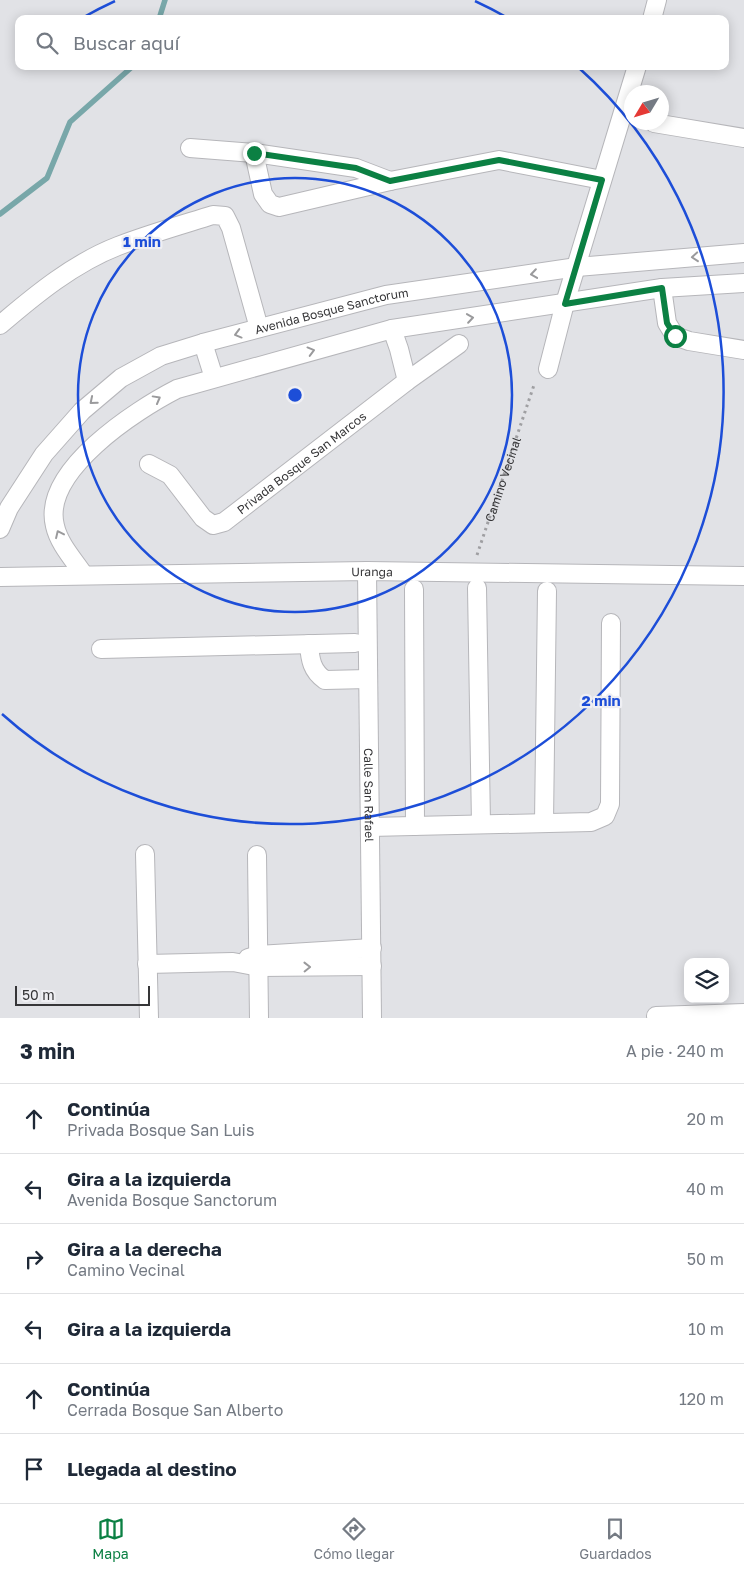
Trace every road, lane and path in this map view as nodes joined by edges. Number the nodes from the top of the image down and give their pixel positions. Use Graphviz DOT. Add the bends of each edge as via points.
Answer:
graph roads {
  1 [pos="657,0"];
  2 [pos="653,15"];
  3 [pos="636,70"];
  4 [pos="669,126"];
  5 [pos="744,138"];
  6 [pos="190,148"];
  7 [pos="254,153"];
  8 [pos="602,180"];
  9 [pos="390,181"];
  10 [pos="744,253"];
  11 [pos="577,268"];
  12 [pos="744,282"];
  13 [pos="662,288"];
  14 [pos="565,304"];
  15 [pos="258,322"];
  16 [pos="0,325"];
  17 [pos="392,329"];
  18 [pos="203,343"];
  19 [pos="459,344"];
  20 [pos="744,350"];
  21 [pos="548,370"];
  22 [pos="214,378"];
  23 [pos="407,381"];
  24 [pos="534,385"];
  25 [pos="149,464"];
  26 [pos="0,529"];
  27 [pos="367,571"];
  28 [pos="84,575"];
  29 [pos="744,576"];
  30 [pos="0,577"];
  31 [pos="474,580"];
  32 [pos="414,589"];
  33 [pos="547,591"];
  34 [pos="611,622"];
  35 [pos="355,643"];
  36 [pos="309,644"];
  37 [pos="101,649"];
  38 [pos="368,679"];
  39 [pos="544,822"];
  40 [pos="481,824"];
  41 [pos="415,826"];
  42 [pos="370,827"];
  43 [pos="146,854"];
  44 [pos="257,855"];
  45 [pos="372,948"];
  46 [pos="258,961"];
  47 [pos="148,964"];
  48 [pos="372,966"];
  49 [pos="744,1013"];
  50 [pos="656,1016"];
  51 [pos="148,1018"];
  52 [pos="259,1018"];
  53 [pos="372,1018"];
  1 -- 2 [label="street"];
  3 -- 8 [label="street"];
  4 -- 5 [label="street"];
  6 -- 7 [label="street"];
  7 -- 9 [label="street" via="356,168"];
  7 -- 9 [label="street" via="263,194 270,204 279,207"];
  8 -- 9 [label="street" via="499,160"];
  8 -- 11 [label="street"];
  10 -- 11 [label="street, Avenida Bosque Sanctorum, one-way"];
  11 -- 14 [label="street"];
  11 -- 15 [label="street, Avenida Bosque Sanctorum, one-way" via="386,295"];
  12 -- 13 [label="street"];
  13 -- 14 [label="street"];
  13 -- 20 [label="street" via="667,323 675,336"];
  17 -- 14 [label="street, one-way"];
  14 -- 21 [label="street"];
  15 -- 16 [label="street" via="232,228 225,216 213,214 116,247 74,268"];
  15 -- 18 [label="street, Avenida Bosque Sanctorum, one-way"];
  22 -- 17 [label="street, one-way"];
  17 -- 23 [label="street"];
  18 -- 22 [label="street"];
  18 -- 26 [label="street, Avenida Bosque Sanctorum, one-way" via="161,356 121,378 82,411 44,454"];
  19 -- 23 [label="street, Privada Bosque San Marcos"];
  28 -- 22 [label="street, one-way" via="55,526 54,506 61,485 89,452 152,401 177,389"];
  23 -- 25 [label="street, Privada Bosque San Marcos" via="224,522 212,524 203,518 170,475"];
  24 -- 31 [label="path, Camino Vecinal"];
  27 -- 28 [label="street, Uranga"];
  27 -- 31 [label="street, Uranga"];
  27 -- 38 [label="street, Calle San Rafael"];
  28 -- 30 [label="street, Uranga"];
  29 -- 31 [label="street, Uranga"];
  31 -- 40 [label="street"];
  32 -- 41 [label="street"];
  33 -- 39 [label="street"];
  34 -- 39 [label="street" via="610,804 604,816 591,822"];
  35 -- 36 [label="street"];
  36 -- 37 [label="street"];
  36 -- 38 [label="street" via="314,669 325,680"];
  38 -- 42 [label="street, Calle San Rafael"];
  39 -- 40 [label="street"];
  40 -- 41 [label="street"];
  41 -- 42 [label="street"];
  42 -- 45 [label="street, Calle San Rafael"];
  43 -- 47 [label="street"];
  44 -- 46 [label="street"];
  45 -- 46 [label="street"];
  45 -- 48 [label="street, Calle San Rafael"];
  46 -- 47 [label="street"];
  46 -- 48 [label="street, one-way"];
  46 -- 52 [label="street"];
  47 -- 51 [label="street"];
  48 -- 53 [label="street, Calle San Rafael"];
  49 -- 50 [label="street"];
}
